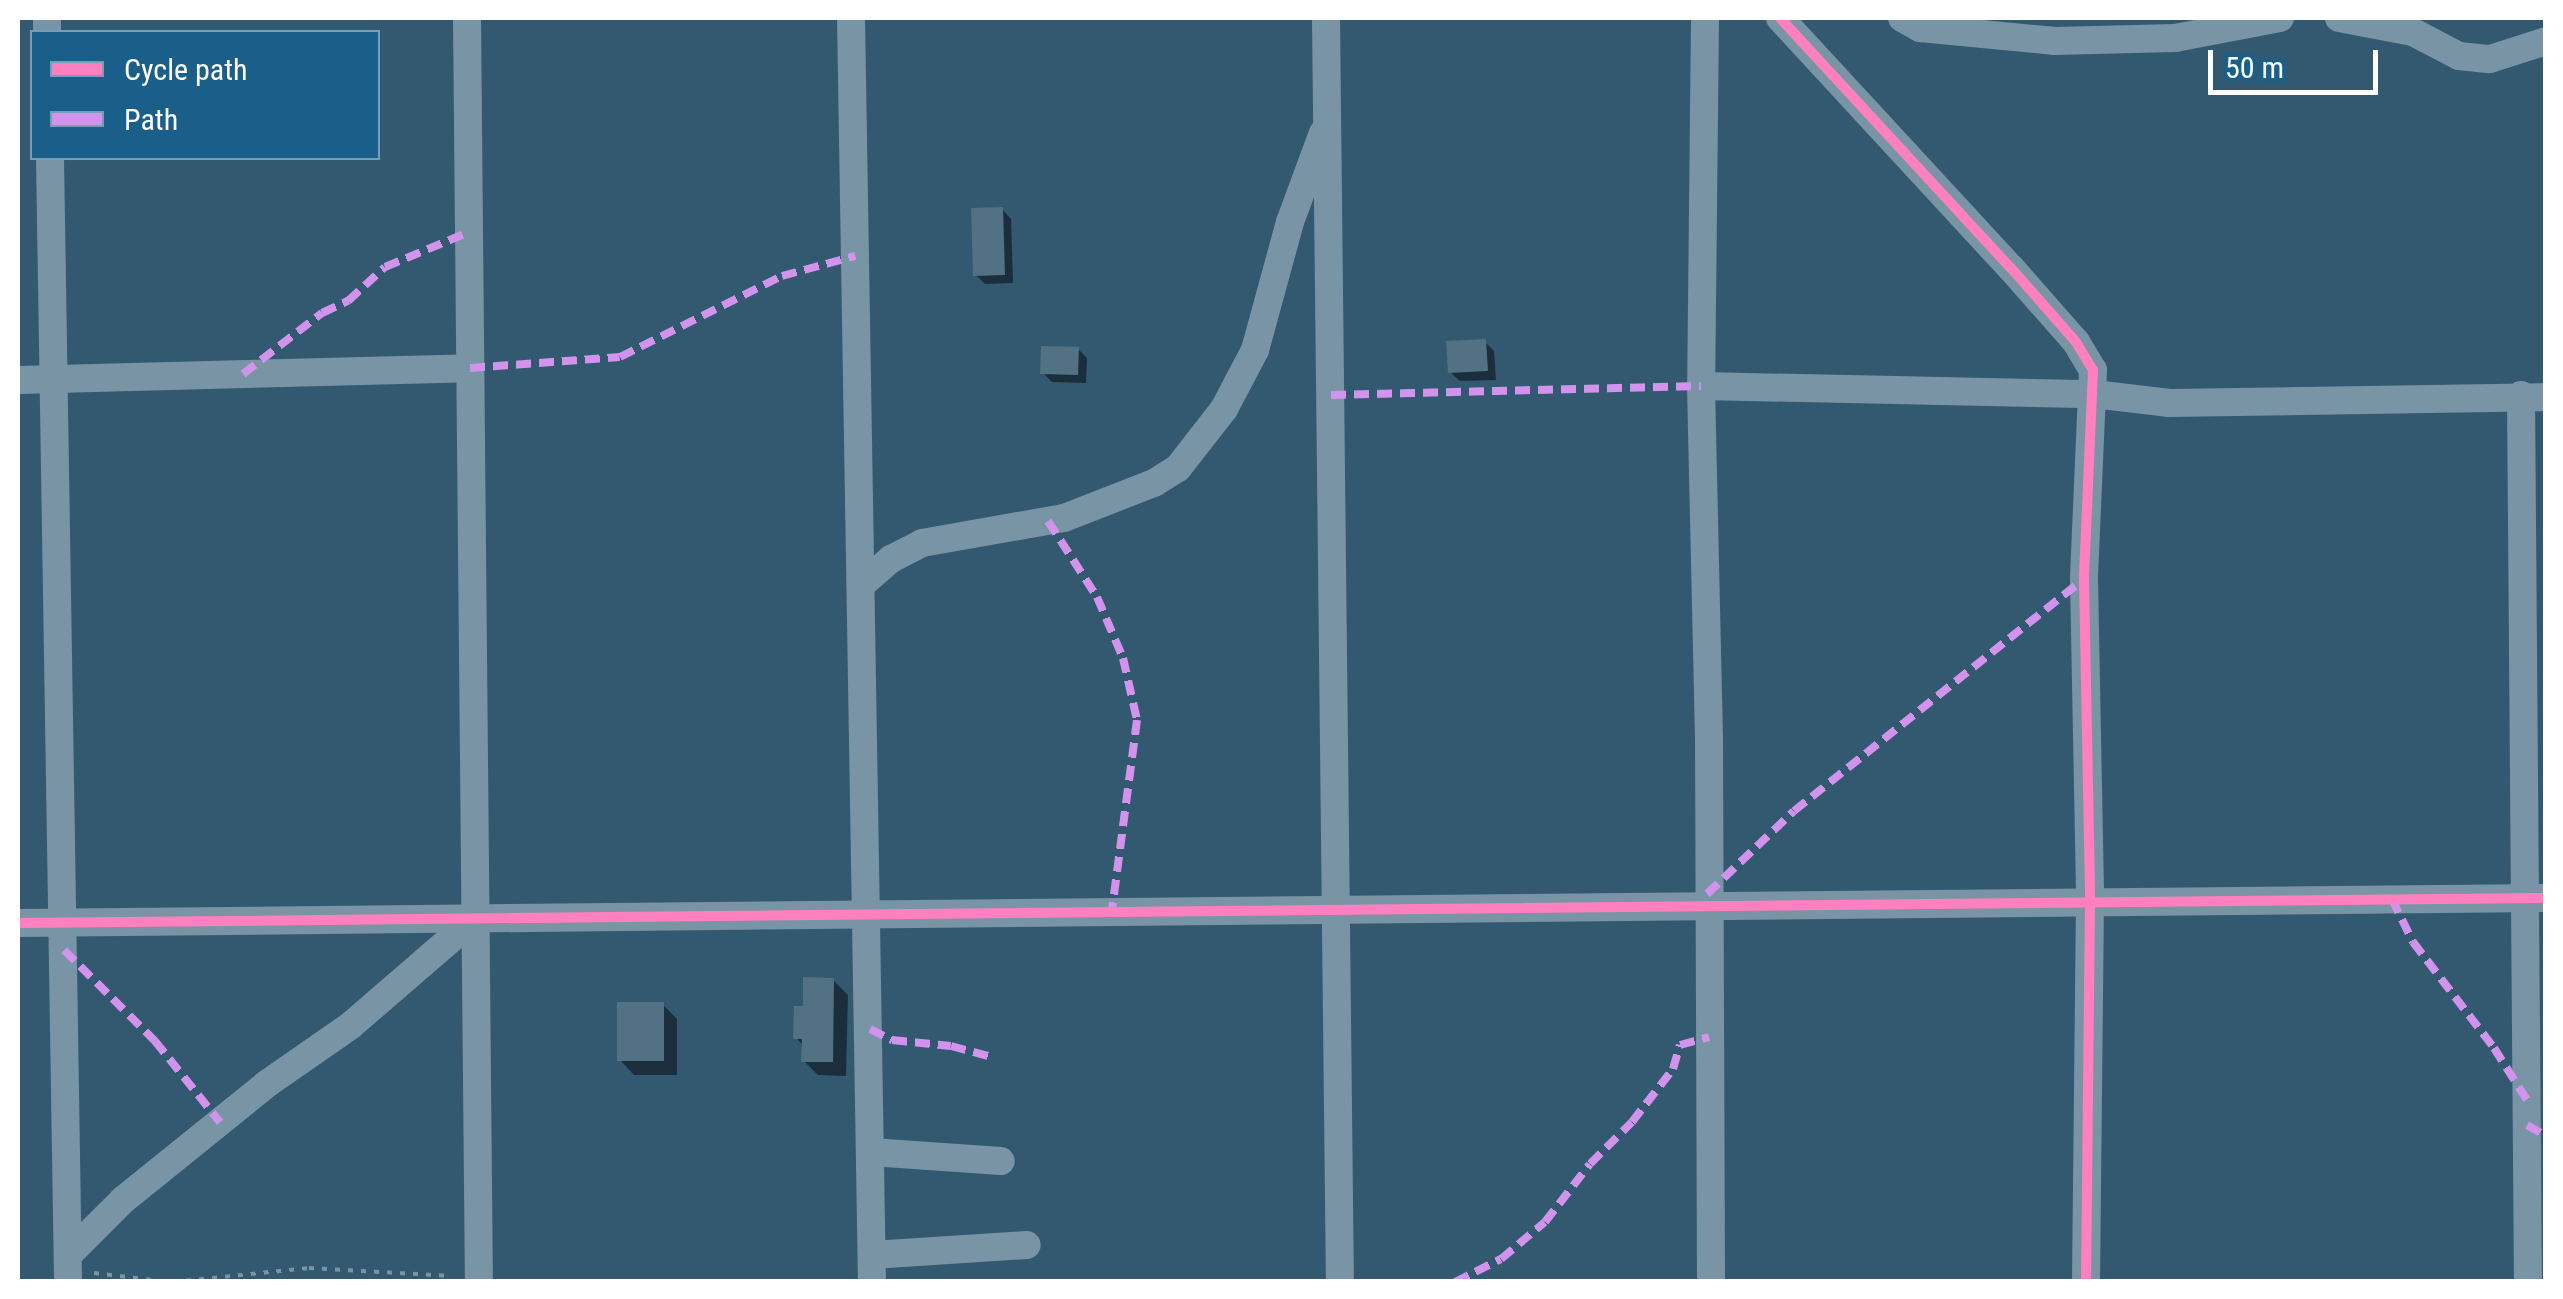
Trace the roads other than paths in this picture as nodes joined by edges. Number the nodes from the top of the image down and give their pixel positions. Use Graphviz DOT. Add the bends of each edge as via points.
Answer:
graph roads {
  1 [pos="467,18"];
  2 [pos="851,18"];
  3 [pos="1326,18"];
  4 [pos="1706,18"];
  5 [pos="1780,18"];
  6 [pos="1902,18"];
  7 [pos="2280,18"];
  8 [pos="2339,18"];
  9 [pos="2546,41"];
  10 [pos="1327,121"];
  11 [pos="50,160"];
  12 [pos="470,368"];
  13 [pos="18,380"];
  14 [pos="54,380"];
  15 [pos="1701,386"];
  16 [pos="2094,394"];
  17 [pos="2534,396"];
  18 [pos="861,585"];
  19 [pos="2536,899"];
  20 [pos="2090,900"];
  21 [pos="1707,904"];
  22 [pos="1336,908"];
  23 [pos="869,913"];
  24 [pos="476,918"];
  25 [pos="64,922"];
  26 [pos="18,923"];
  27 [pos="871,1152"];
  28 [pos="1001,1161"];
  29 [pos="1027,1246"];
  30 [pos="872,1268"];
  31 [pos="68,1269"];
  32 [pos="479,1279"];
  33 [pos="1340,1282"];
  34 [pos="1711,1282"];
  35 [pos="2086,1282"];
  36 [pos="2528,1282"];
  1 -- 12 [label="street"];
  2 -- 18 [label="street"];
  3 -- 10 [label="street"];
  4 -- 15 [label="street"];
  5 -- 16 [label="street" via="2076,342 2093,370"];
  6 -- 7 [label="street" via="1920,28 2055,41 2175,38"];
  8 -- 9 [label="street" via="2413,32 2459,56 2490,59"];
  10 -- 18 [label="street" via="1290,222 1256,350 1224,409 1178,468 1064,518 922,543"];
  10 -- 22 [label="street"];
  11 -- 14 [label="street"];
  12 -- 14 [label="street"];
  12 -- 24 [label="street"];
  13 -- 14 [label="street"];
  14 -- 25 [label="street"];
  15 -- 16 [label="street"];
  15 -- 21 [label="street"];
  16 -- 17 [label="street" via="2169,403"];
  16 -- 20 [label="street" via="2084,597"];
  17 -- 19 [label="street"];
  18 -- 23 [label="street"];
  19 -- 20 [label="street"];
  19 -- 36 [label="street"];
  20 -- 21 [label="street"];
  20 -- 35 [label="street"];
  21 -- 22 [label="street"];
  21 -- 34 [label="street"];
  22 -- 23 [label="street"];
  22 -- 33 [label="street"];
  23 -- 24 [label="street"];
  23 -- 27 [label="street"];
  24 -- 25 [label="street"];
  24 -- 31 [label="street" via="350,1026 124,1200"];
  24 -- 32 [label="street"];
  25 -- 26 [label="street"];
  25 -- 31 [label="street"];
  27 -- 28 [label="street"];
  27 -- 30 [label="street"];
  29 -- 30 [label="street"];
}
